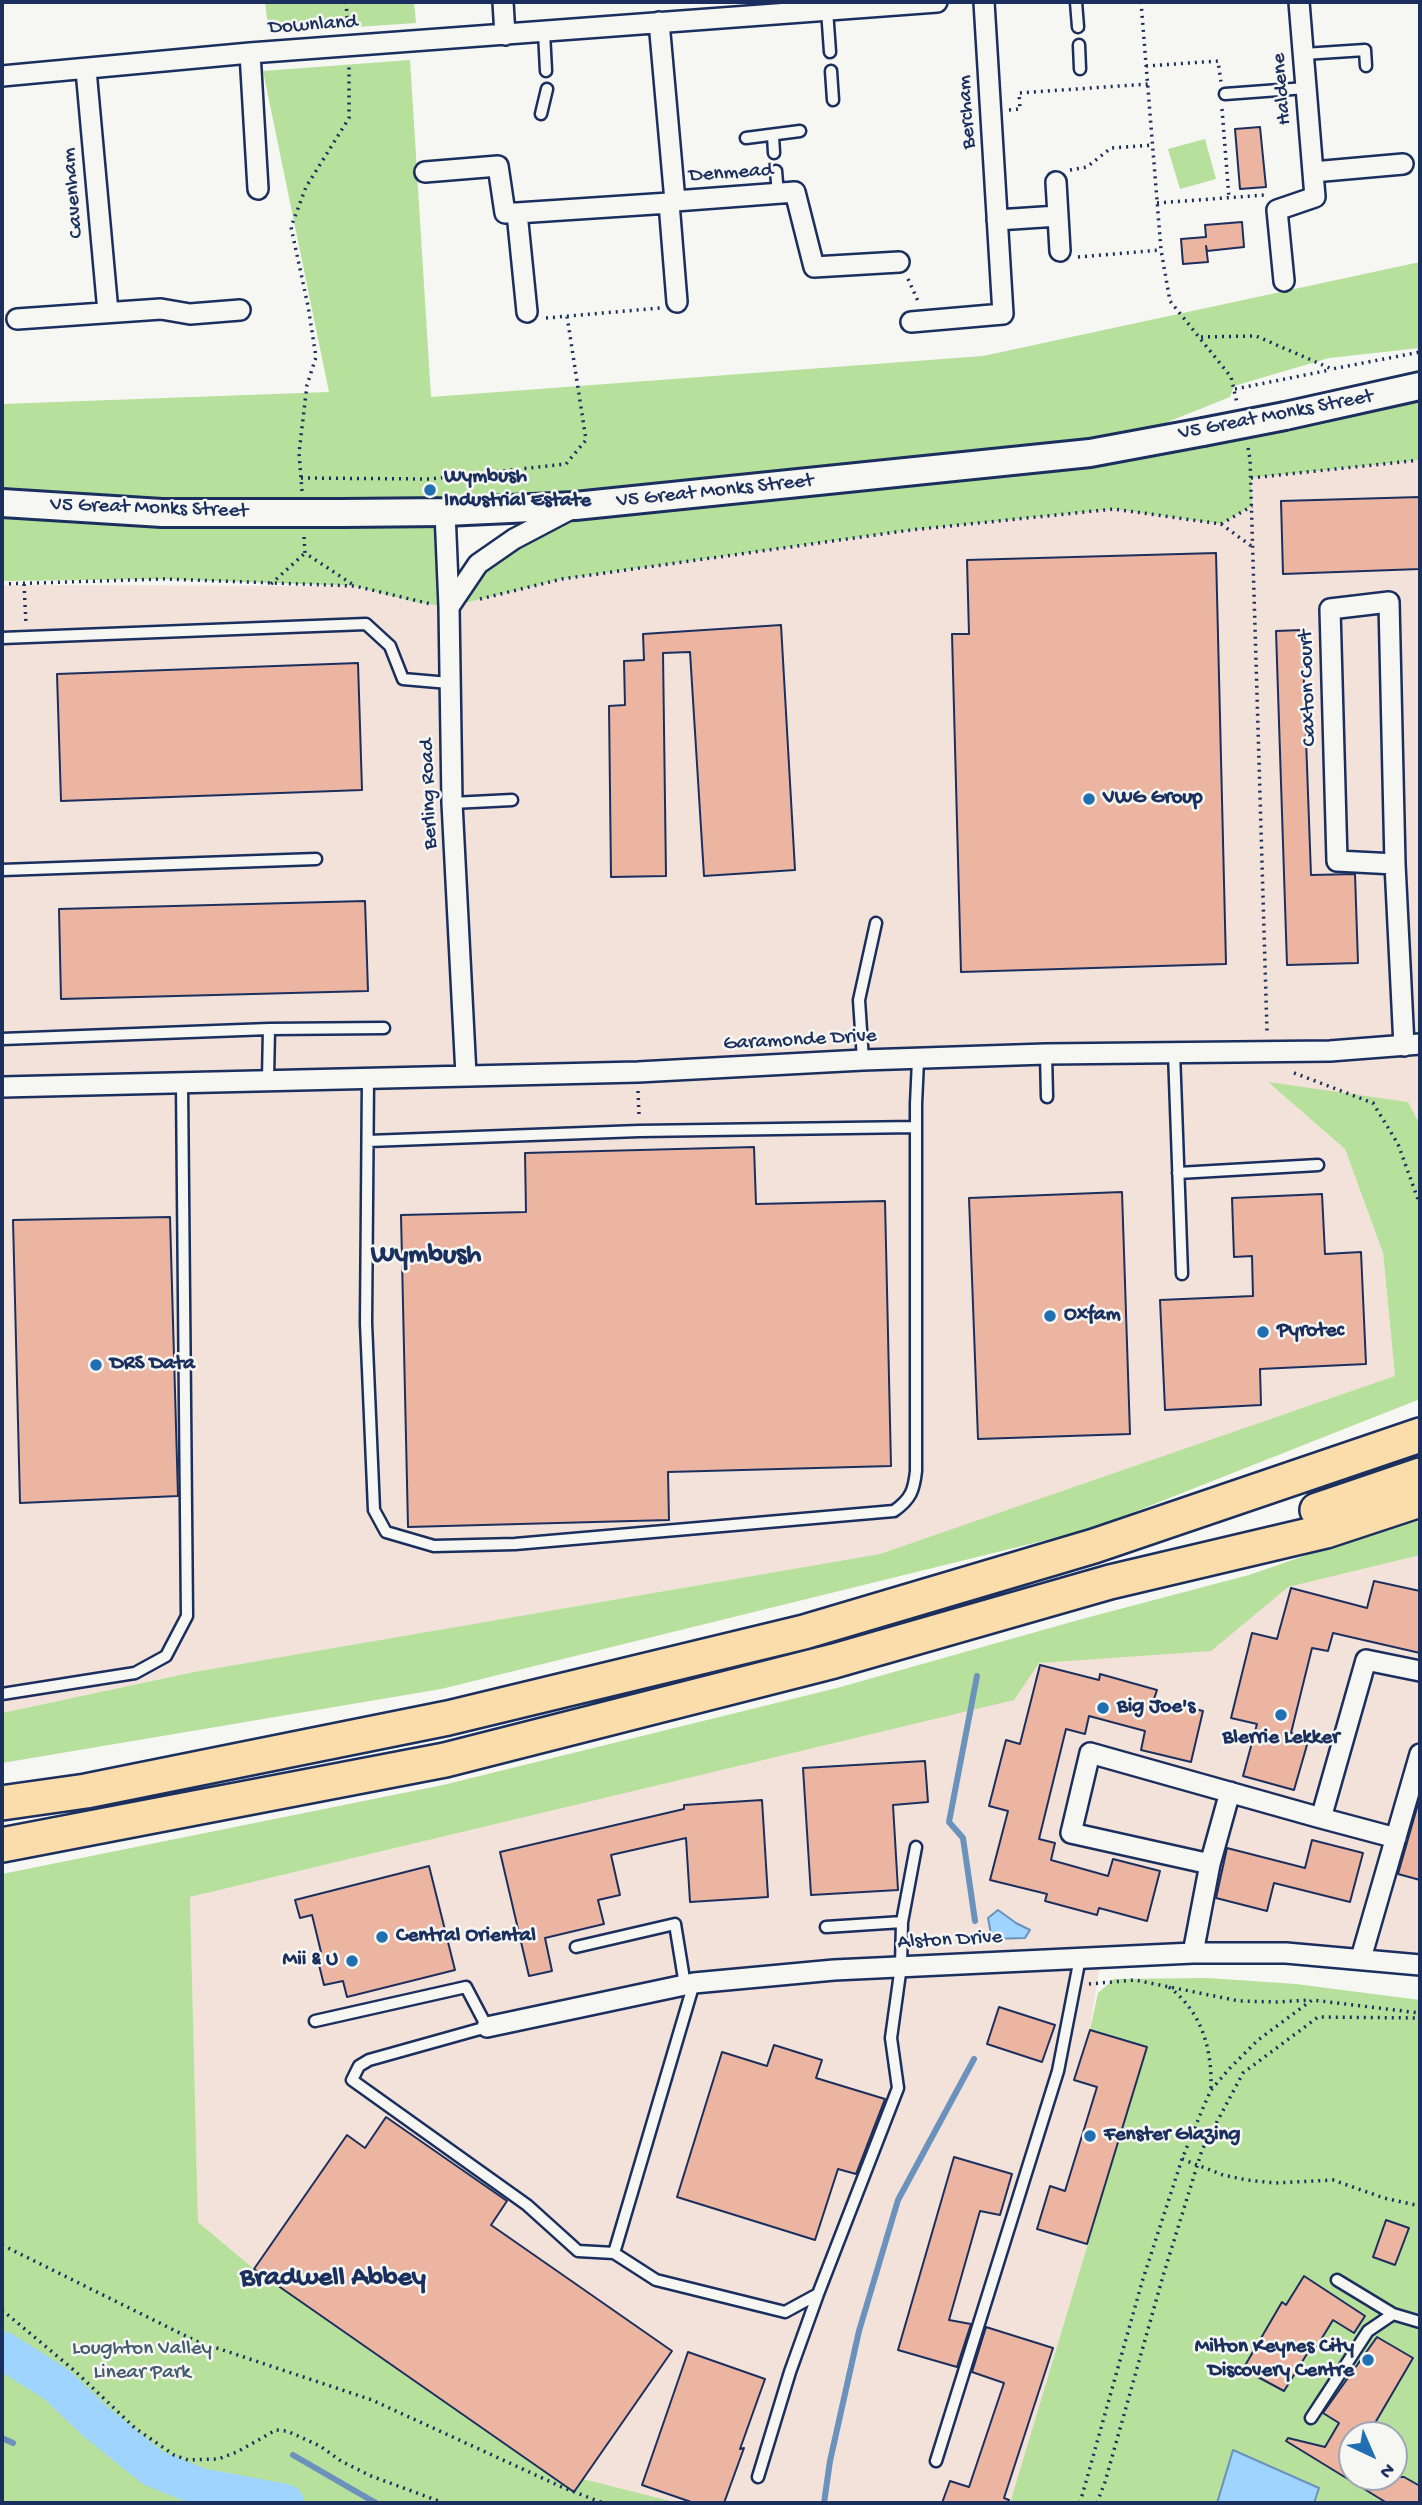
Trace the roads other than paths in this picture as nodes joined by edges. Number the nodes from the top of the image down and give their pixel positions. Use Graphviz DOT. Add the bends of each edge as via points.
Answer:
graph roads {
  1 [pos="503,2"];
  2 [pos="934,2"];
  3 [pos="984,2"];
  4 [pos="1076,2"];
  5 [pos="1299,2"];
  6 [pos="716,10"];
  7 [pos="827,10"];
  8 [pos="659,22"];
  9 [pos="1078,27"];
  10 [pos="544,32"];
  11 [pos="505,35"];
  12 [pos="1079,45"];
  13 [pos="830,52"];
  14 [pos="250,53"];
  15 [pos="1304,54"];
  16 [pos="1366,66"];
  17 [pos="86,69"];
  18 [pos="1080,69"];
  19 [pos="546,71"];
  20 [pos="831,71"];
  21 [pos="2,76"];
  22 [pos="1306,88"];
  23 [pos="547,89"];
  24 [pos="1225,94"];
  25 [pos="834,100"];
  26 [pos="541,114"];
  27 [pos="800,131"];
  28 [pos="773,136"];
  29 [pos="746,138"];
  30 [pos="774,153"];
  31 [pos="1403,164"];
  32 [pos="776,171"];
  33 [pos="1313,172"];
  34 [pos="425,173"];
  35 [pos="1056,182"];
  36 [pos="258,189"];
  37 [pos="778,194"];
  38 [pos="672,202"];
  39 [pos="517,213"];
  40 [pos="1058,216"];
  41 [pos="997,220"];
  42 [pos="1060,251"];
  43 [pos="899,262"];
  44 [pos="1284,281"];
  45 [pos="677,302"];
  46 [pos="240,310"];
  47 [pos="108,312"];
  48 [pos="527,312"];
  49 [pos="17,319"];
  50 [pos="919,321"];
  51 [pos="1420,386"];
  52 [pos="2,503"];
  53 [pos="575,506"];
  54 [pos="445,512"];
  55 [pos="449,607"];
  56 [pos="2,639"];
  57 [pos="449,683"];
  58 [pos="512,800"];
  59 [pos="452,803"];
  60 [pos="316,859"];
  61 [pos="1395,863"];
  62 [pos="2,870"];
  63 [pos="876,923"];
  64 [pos="384,1028"];
  65 [pos="270,1029"];
  66 [pos="2,1039"];
  67 [pos="1412,1045"];
  68 [pos="1174,1052"];
  69 [pos="1046,1055"];
  70 [pos="863,1060"];
  71 [pos="918,1060"];
  72 [pos="466,1075"];
  73 [pos="369,1078"];
  74 [pos="268,1079"];
  75 [pos="182,1084"];
  76 [pos="2,1087"];
  77 [pos="1047,1097"];
  78 [pos="916,1127"];
  79 [pos="368,1141"];
  80 [pos="1318,1165"];
  81 [pos="1178,1173"];
  82 [pos="1182,1274"];
  83 [pos="1420,1415"];
  84 [pos="1420,1435"];
  85 [pos="1420,1475"];
  86 [pos="1234,1500"];
  87 [pos="1420,1500"];
  88 [pos="1110,1582"];
  89 [pos="1420,1671"];
  90 [pos="2,1694"];
  91 [pos="1420,1754"];
  92 [pos="1230,1792"];
  93 [pos="2,1803"];
  94 [pos="1321,1818"];
  95 [pos="1396,1838"];
  96 [pos="2,1845"];
  97 [pos="916,1847"];
  98 [pos="1210,1864"];
  99 [pos="902,1922"];
  100 [pos="826,1927"];
  101 [pos="576,1947"];
  102 [pos="1193,1953"];
  103 [pos="1080,1957"];
  104 [pos="1361,1958"];
  105 [pos="1420,1965"];
  106 [pos="901,1966"];
  107 [pos="690,1984"];
  108 [pos="315,2021"];
  109 [pos="488,2027"];
  110 [pos="614,2253"];
  111 [pos="1337,2280"];
  112 [pos="818,2294"];
  113 [pos="1393,2314"];
  114 [pos="1420,2322"];
  115 [pos="1311,2418"];
  116 [pos="936,2461"];
  117 [pos="758,2477"];
  1 -- 11 [label="street"];
  2 -- 7 [label="street, Downland"];
  3 -- 41 [label="street, Bercham"];
  4 -- 9 [label="lane"];
  5 -- 15 [label="street, Haldene"];
  6 -- 7 [label="street, Downland"];
  6 -- 8 [label="street, Downland"];
  7 -- 13 [label="lane"];
  8 -- 10 [label="street, Downland"];
  8 -- 38 [label="street, Denmead"];
  10 -- 11 [label="street, Downland"];
  10 -- 19 [label="lane"];
  11 -- 14 [label="street, Downland"];
  12 -- 18 [label="lane"];
  14 -- 17 [label="street, Downland"];
  14 -- 36 [label="street, Downland"];
  15 -- 16 [label="lane" via="1365,50"];
  15 -- 22 [label="street, Haldene"];
  17 -- 21 [label="street, Downland"];
  17 -- 47 [label="street, Cavenham"];
  20 -- 25 [label="lane"];
  22 -- 24 [label="lane"];
  22 -- 33 [label="street, Haldene"];
  23 -- 26 [label="lane"];
  27 -- 28 [label="lane"];
  28 -- 29 [label="lane"];
  28 -- 30 [label="lane"];
  31 -- 33 [label="street"];
  32 -- 37 [label="lane"];
  33 -- 44 [label="street, Haldene" via="1315,197 1277,210"];
  34 -- 39 [label="street" via="498,166 505,213"];
  35 -- 40 [label="street"];
  37 -- 38 [label="street, Denmead"];
  37 -- 43 [label="street, Denmead" via="795,192 814,267"];
  38 -- 39 [label="street, Denmead"];
  38 -- 45 [label="street, Denmead"];
  39 -- 48 [label="street"];
  40 -- 41 [label="street"];
  40 -- 42 [label="street"];
  41 -- 50 [label="street, Bercham" via="1003,314"];
  46 -- 47 [label="street"];
  47 -- 49 [label="street"];
  51 -- 53 [label="street, V5 Great Monks Street, bridge" via="1090,453"];
  52 -- 54 [label="street, V5 Great Monks Street, bridge" via="162,513 291,508 342,513"];
  53 -- 54 [label="street, V5 Great Monks Street"];
  53 -- 55 [label="street" via="478,564"];
  54 -- 55 [label="street, Berling Road"];
  55 -- 57 [label="street, Berling Road"];
  56 -- 57 [label="lane" via="366,624 390,646 403,679"];
  57 -- 59 [label="street, Berling Road"];
  58 -- 59 [label="lane"];
  59 -- 72 [label="street, Berling Road"];
  60 -- 62 [label="lane"];
  61 -- 61 [label="street, Caxton Court" via="1389,602 1330,609 1337,861"];
  61 -- 67 [label="street, Caxton Court"];
  63 -- 70 [label="lane" via="859,1000"];
  64 -- 65 [label="lane"];
  65 -- 66 [label="lane"];
  65 -- 74 [label="lane"];
  67 -- 68 [label="street, Garamonde Drive"];
  68 -- 69 [label="street, Garamonde Drive"];
  68 -- 81 [label="lane"];
  69 -- 71 [label="street, Garamonde Drive"];
  69 -- 77 [label="lane"];
  70 -- 71 [label="street, Garamonde Drive"];
  70 -- 72 [label="street, Garamonde Drive"];
  71 -- 78 [label="lane"];
  72 -- 73 [label="street, Garamonde Drive"];
  73 -- 74 [label="street, Garamonde Drive"];
  73 -- 79 [label="lane"];
  74 -- 75 [label="street, Garamonde Drive"];
  75 -- 76 [label="street, Garamonde Drive"];
  75 -- 90 [label="lane" via="187,1616 166,1656 135,1673"];
  78 -- 79 [label="lane"];
  78 -- 79 [label="lane" via="916,1471 908,1502 894,1511 515,1544 434,1546 386,1532 374,1510 366,1323"];
  80 -- 81 [label="lane"];
  81 -- 82 [label="lane"];
  83 -- 86 [label="highway"];
  84 -- 86 [label="highway"];
  85 -- 88 [label="highway"];
  86 -- 93 [label="highway" via="804,1632 448,1718 86,1791"];
  87 -- 88 [label="highway" via="1326,1531"];
  88 -- 96 [label="highway" via="834,1661 445,1760"];
  89 -- 94 [label="street" via="1366,1660"];
  91 -- 95 [label="street"];
  92 -- 94 [label="street"];
  92 -- 98 [label="street"];
  92 -- 98 [label="street" via="1090,1753 1071,1833"];
  94 -- 95 [label="street"];
  95 -- 104 [label="street"];
  97 -- 99 [label="lane"];
  98 -- 102 [label="street"];
  99 -- 100 [label="lane"];
  99 -- 106 [label="lane"];
  101 -- 107 [label="lane" via="675,1924"];
  102 -- 103 [label="street, Alston Drive"];
  102 -- 104 [label="street, Alston Drive"];
  103 -- 106 [label="street, Alston Drive"];
  103 -- 116 [label="lane" via="1058,2071"];
  104 -- 105 [label="street, Alston Drive"];
  106 -- 107 [label="street, Alston Drive"];
  106 -- 112 [label="lane" via="891,2038 898,2088"];
  107 -- 109 [label="street, Alston Drive"];
  107 -- 110 [label="lane"];
  108 -- 109 [label="lane" via="466,1987"];
  109 -- 110 [label="lane" via="369,2060 359,2066 352,2080 527,2205 578,2251"];
  110 -- 112 [label="lane" via="656,2280 785,2312"];
  111 -- 113 [label="lane"];
  112 -- 117 [label="lane"];
  113 -- 114 [label="lane"];
  113 -- 115 [label="lane" via="1368,2331"];
}
